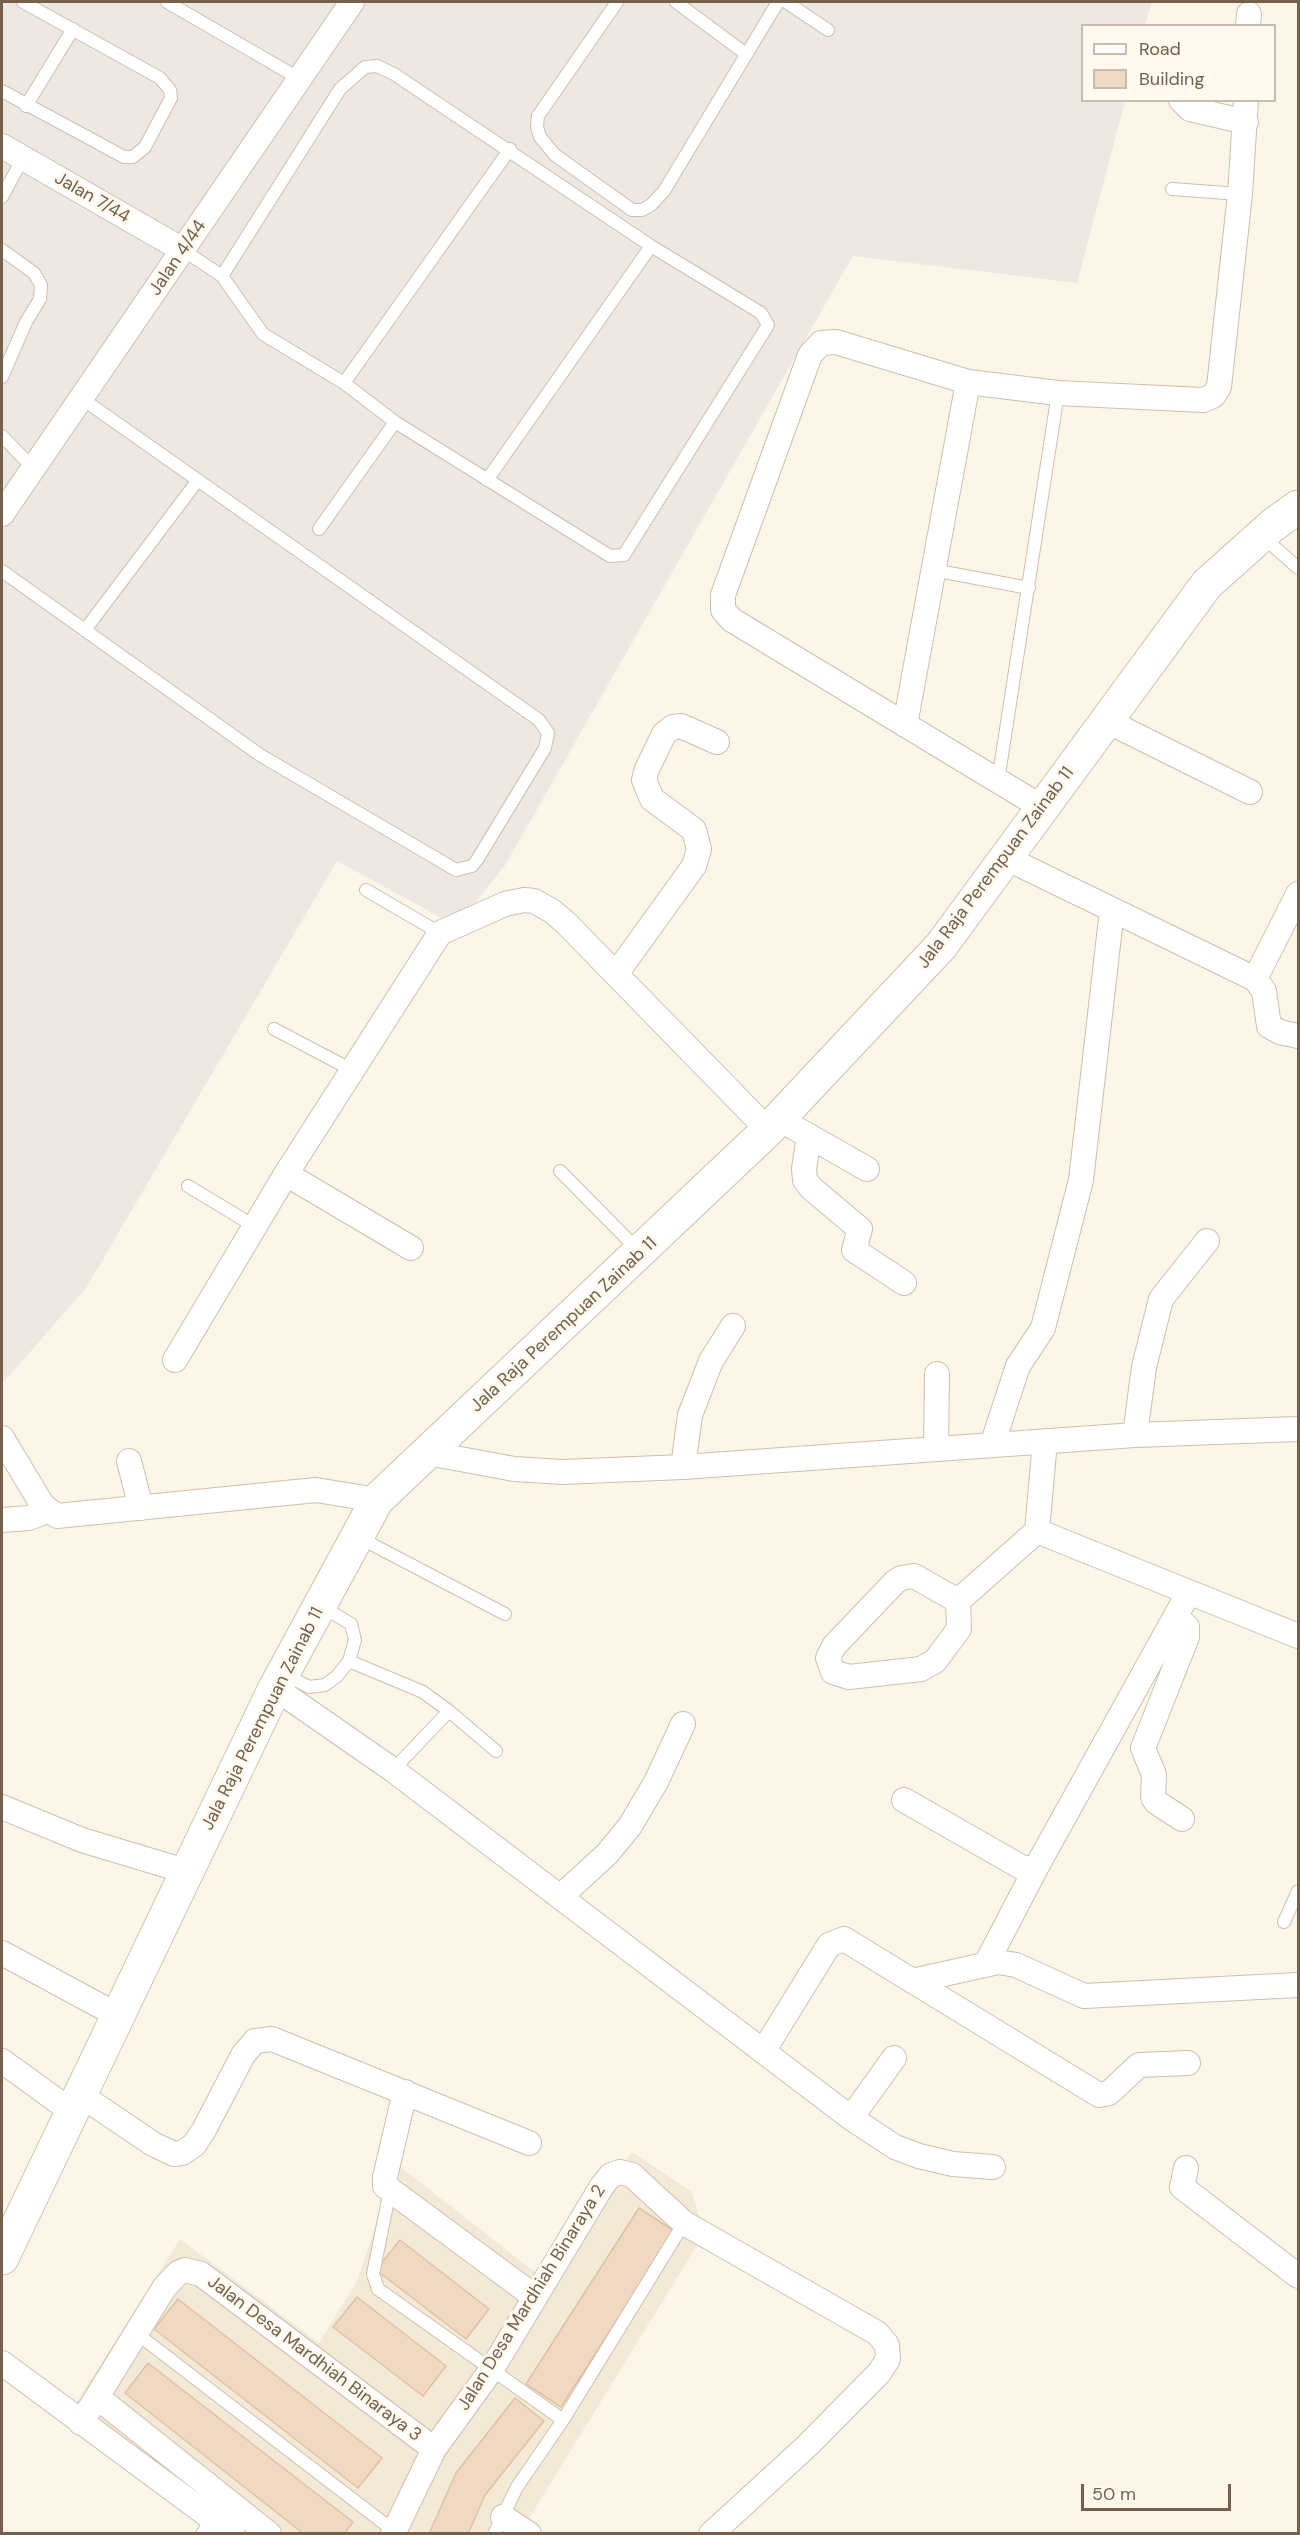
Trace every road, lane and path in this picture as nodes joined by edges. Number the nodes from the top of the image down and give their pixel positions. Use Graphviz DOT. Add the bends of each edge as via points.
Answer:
graph roads {
  1 [pos="23,2"];
  2 [pos="167,2"];
  3 [pos="352,2"];
  4 [pos="617,2"];
  5 [pos="676,2"];
  6 [pos="778,2"];
  7 [pos="786,2"];
  8 [pos="73,29"];
  9 [pos="828,30"];
  10 [pos="746,54"];
  11 [pos="300,79"];
  12 [pos="2,91"];
  13 [pos="1182,102"];
  14 [pos="26,106"];
  15 [pos="1246,111"];
  16 [pos="2,146"];
  17 [pos="510,149"];
  18 [pos="23,158"];
  19 [pos="1172,189"];
  20 [pos="1240,194"];
  21 [pos="2,197"];
  22 [pos="651,246"];
  23 [pos="2,250"];
  24 [pos="183,250"];
  25 [pos="222,276"];
  26 [pos="2,377"];
  27 [pos="968,382"];
  28 [pos="344,383"];
  29 [pos="1058,393"];
  30 [pos="81,398"];
  31 [pos="395,422"];
  32 [pos="2,436"];
  33 [pos="33,468"];
  34 [pos="198,480"];
  35 [pos="487,480"];
  36 [pos="1299,507"];
  37 [pos="2,514"];
  38 [pos="319,529"];
  39 [pos="1261,536"];
  40 [pos="1299,568"];
  41 [pos="933,570"];
  42 [pos="2,571"];
  43 [pos="1029,588"];
  44 [pos="85,630"];
  45 [pos="1107,721"];
  46 [pos="905,725"];
  47 [pos="717,742"];
  48 [pos="998,781"];
  49 [pos="1250,792"];
  50 [pos="1043,808"];
  51 [pos="1006,858"];
  52 [pos="366,890"];
  53 [pos="1299,894"];
  54 [pos="1113,910"];
  55 [pos="440,933"];
  56 [pos="616,974"];
  57 [pos="1255,979"];
  58 [pos="274,1029"];
  59 [pos="1299,1036"];
  60 [pos="352,1070"];
  61 [pos="774,1125"];
  62 [pos="808,1136"];
  63 [pos="867,1169"];
  64 [pos="560,1171"];
  65 [pos="285,1174"];
  66 [pos="188,1186"];
  67 [pos="254,1226"];
  68 [pos="1207,1241"];
  69 [pos="411,1248"];
  70 [pos="641,1253"];
  71 [pos="904,1283"];
  72 [pos="733,1326"];
  73 [pos="175,1360"];
  74 [pos="937,1374"];
  75 [pos="1299,1429"];
  76 [pos="1135,1435"];
  77 [pos="2,1438"];
  78 [pos="1045,1441"];
  79 [pos="992,1445"];
  80 [pos="936,1448"];
  81 [pos="428,1453"];
  82 [pos="129,1461"];
  83 [pos="683,1467"];
  84 [pos="377,1500"];
  85 [pos="141,1508"];
  86 [pos="47,1511"];
  87 [pos="2,1520"];
  88 [pos="1037,1531"];
  89 [pos="357,1537"];
  90 [pos="1190,1592"];
  91 [pos="958,1601"];
  92 [pos="321,1606"];
  93 [pos="505,1614"];
  94 [pos="1176,1617"];
  95 [pos="1299,1636"];
  96 [pos="349,1661"];
  97 [pos="278,1681"];
  98 [pos="449,1711"];
  99 [pos="683,1724"];
  100 [pos="1113,1731"];
  101 [pos="1143,1748"];
  102 [pos="496,1751"];
  103 [pos="393,1770"];
  104 [pos="904,1800"];
  105 [pos="2,1807"];
  106 [pos="1182,1819"];
  107 [pos="1037,1866"];
  108 [pos="185,1871"];
  109 [pos="1299,1891"];
  110 [pos="560,1897"];
  111 [pos="1284,1922"];
  112 [pos="2,1953"];
  113 [pos="986,1964"];
  114 [pos="912,1981"];
  115 [pos="1299,1985"];
  116 [pos="117,2015"];
  117 [pos="764,2050"];
  118 [pos="894,2058"];
  119 [pos="2,2061"];
  120 [pos="1188,2063"];
  121 [pos="405,2092"];
  122 [pos="75,2102"];
  123 [pos="851,2118"];
  124 [pos="529,2143"];
  125 [pos="993,2167"];
  126 [pos="1186,2168"];
  127 [pos="390,2190"];
  128 [pos="684,2223"];
  129 [pos="2,2258"];
  130 [pos="1299,2276"];
  131 [pos="535,2297"];
  132 [pos="136,2333"];
  133 [pos="2,2363"];
  134 [pos="492,2369"];
  135 [pos="97,2397"];
  136 [pos="563,2420"];
  137 [pos="81,2422"];
  138 [pos="434,2449"];
  139 [pos="498,2525"];
  140 [pos="207,2526"];
  141 [pos="394,2532"];
  142 [pos="233,2534"];
  143 [pos="269,2534"];
  144 [pos="529,2534"];
  145 [pos="711,2534"];
  1 -- 8 [label="lane"];
  2 -- 11 [label="lane"];
  3 -- 11 [label="street, Jalan 4/44"];
  4 -- 10 [label="lane" via="538,116 537,128 555,155 632,210 651,205 664,191"];
  5 -- 10 [label="lane"];
  6 -- 10 [label="lane"];
  7 -- 9 [label="lane"];
  8 -- 14 [label="lane"];
  8 -- 14 [label="lane" via="166,83 171,98 145,147 133,157 124,157"];
  11 -- 24 [label="street, Jalan 4/44"];
  12 -- 14 [label="lane"];
  13 -- 15 [label="street" via="1190,109"];
  15 -- 20 [label="street"];
  16 -- 18 [label="street, Jalan 7/44"];
  17 -- 22 [label="lane"];
  17 -- 25 [label="lane" via="394,74 377,66 365,67 340,89"];
  17 -- 28 [label="lane"];
  18 -- 21 [label="lane"];
  18 -- 24 [label="street, Jalan 7/44"];
  19 -- 20 [label="lane"];
  20 -- 29 [label="street" via="1217,392 1203,400"];
  22 -- 35 [label="lane"];
  22 -- 35 [label="lane" via="761,313 768,325 624,555 610,556"];
  23 -- 26 [label="lane" via="34,273 41,285 40,299"];
  24 -- 25 [label="lane"];
  24 -- 30 [label="street, Jalan 4/44"];
  25 -- 28 [label="lane" via="263,334"];
  27 -- 29 [label="street"];
  27 -- 41 [label="street"];
  27 -- 46 [label="street" via="836,342 828,341 814,348 722,602 726,616"];
  28 -- 31 [label="lane"];
  29 -- 43 [label="lane"];
  30 -- 33 [label="street, Jalan 4/44"];
  30 -- 34 [label="lane"];
  31 -- 35 [label="lane"];
  31 -- 38 [label="lane"];
  32 -- 33 [label="lane"];
  33 -- 37 [label="street, Jalan 4/44"];
  34 -- 44 [label="lane"];
  34 -- 44 [label="lane" via="545,726 545,748 477,860 464,869 448,867 260,755"];
  36 -- 39 [label="main road, Jala Raja Perempuan Zainab 11"];
  39 -- 40 [label="lane"];
  39 -- 45 [label="main road, Jala Raja Perempuan Zainab 11" via="1207,584"];
  41 -- 43 [label="lane"];
  41 -- 46 [label="street"];
  42 -- 44 [label="lane"];
  43 -- 48 [label="lane"];
  45 -- 49 [label="street"];
  45 -- 50 [label="main road, Jala Raja Perempuan Zainab 11"];
  46 -- 48 [label="street"];
  47 -- 56 [label="street" via="681,726 673,727 664,734 647,769 644,780 652,799 694,830 699,849 694,866"];
  48 -- 50 [label="street"];
  50 -- 51 [label="main road, Jala Raja Perempuan Zainab 11"];
  51 -- 54 [label="street"];
  51 -- 61 [label="main road, Jala Raja Perempuan Zainab 11" via="941,946"];
  52 -- 55 [label="lane"];
  53 -- 57 [label="street"];
  54 -- 57 [label="street"];
  54 -- 79 [label="street" via="1081,1179 1044,1325 1018,1366"];
  55 -- 56 [label="street" via="505,904 534,901 566,922"];
  55 -- 60 [label="street"];
  56 -- 61 [label="street"];
  57 -- 59 [label="street" via="1264,991 1269,1026"];
  58 -- 60 [label="lane"];
  60 -- 65 [label="street"];
  61 -- 62 [label="street"];
  61 -- 70 [label="main road, Jala Raja Perempuan Zainab 11"];
  62 -- 63 [label="street"];
  62 -- 71 [label="street" via="804,1169 807,1184 860,1229 854,1250"];
  64 -- 70 [label="lane"];
  65 -- 67 [label="street"];
  65 -- 69 [label="street"];
  66 -- 67 [label="lane"];
  67 -- 73 [label="street"];
  68 -- 76 [label="street" via="1162,1295 1144,1367"];
  70 -- 81 [label="main road, Jala Raja Perempuan Zainab 11"];
  72 -- 83 [label="street" via="711,1360 690,1415"];
  74 -- 80 [label="street"];
  75 -- 76 [label="street"];
  76 -- 78 [label="street"];
  77 -- 86 [label="street"];
  78 -- 79 [label="street"];
  78 -- 88 [label="street"];
  79 -- 80 [label="street"];
  80 -- 83 [label="street"];
  81 -- 83 [label="street" via="514,1469 562,1472"];
  81 -- 84 [label="main road, Jala Raja Perempuan Zainab 11"];
  82 -- 85 [label="street"];
  84 -- 85 [label="street" via="316,1490"];
  84 -- 89 [label="main road, Jala Raja Perempuan Zainab 11"];
  85 -- 86 [label="street" via="63,1517"];
  86 -- 87 [label="street" via="29,1518"];
  88 -- 90 [label="street"];
  88 -- 91 [label="street"];
  89 -- 92 [label="main road, Jala Raja Perempuan Zainab 11"];
  89 -- 93 [label="lane"];
  90 -- 94 [label="street"];
  90 -- 95 [label="street"];
  91 -- 91 [label="street" via="914,1576 901,1578 834,1646 828,1665 843,1677 926,1667 959,1629"];
  92 -- 96 [label="lane" via="351,1624 355,1640"];
  92 -- 97 [label="main road, Jala Raja Perempuan Zainab 11"];
  94 -- 100 [label="street"];
  94 -- 101 [label="street" via="1187,1627 1187,1637"];
  96 -- 97 [label="lane" via="325,1685 309,1687"];
  96 -- 98 [label="lane" via="423,1692"];
  97 -- 103 [label="street"];
  97 -- 108 [label="main road, Jala Raja Perempuan Zainab 11"];
  98 -- 102 [label="lane"];
  98 -- 103 [label="lane"];
  99 -- 110 [label="street" via="630,1826 607,1854"];
  100 -- 101 [label="street"];
  100 -- 107 [label="street"];
  101 -- 106 [label="street" via="1154,1775 1156,1802"];
  103 -- 110 [label="street"];
  104 -- 107 [label="street" via="1021,1867"];
  105 -- 108 [label="street" via="82,1840"];
  107 -- 113 [label="street"];
  108 -- 116 [label="main road, Jala Raja Perempuan Zainab 11"];
  109 -- 111 [label="lane"];
  110 -- 117 [label="street"];
  112 -- 116 [label="street"];
  113 -- 114 [label="street"];
  113 -- 115 [label="street" via="1016,1965 1084,1996"];
  114 -- 117 [label="street" via="849,1941 834,1941"];
  114 -- 120 [label="street" via="1099,2095 1109,2093 1139,2066"];
  116 -- 122 [label="main road, Jala Raja Perempuan Zainab 11"];
  117 -- 123 [label="street"];
  118 -- 123 [label="street"];
  119 -- 122 [label="street"];
  121 -- 122 [label="street" via="272,2039 255,2041 243,2055 194,2145 182,2153 174,2154"];
  121 -- 124 [label="street"];
  121 -- 127 [label="street" via="385,2176 385,2186"];
  122 -- 129 [label="main road, Jala Raja Perempuan Zainab 11"];
  123 -- 125 [label="street" via="895,2147 919,2156"];
  126 -- 130 [label="street" via="1182,2187"];
  127 -- 131 [label="street"];
  127 -- 134 [label="lane" via="374,2282 385,2295"];
  128 -- 131 [label="street, Jalan Desa Mardhiah Binaraya 2" via="632,2175 611,2175"];
  128 -- 136 [label="lane"];
  128 -- 145 [label="street" via="877,2333 888,2352 879,2373"];
  131 -- 134 [label="street, Jalan Desa Mardhiah Binaraya 2"];
  132 -- 135 [label="street"];
  132 -- 138 [label="street, Jalan Desa Mardhiah Binaraya 3" via="178,2273 185,2270 201,2274"];
  132 -- 141 [label="lane"];
  133 -- 137 [label="street"];
  134 -- 136 [label="lane"];
  134 -- 138 [label="street, Jalan Desa Mardhiah Binaraya 2"];
  135 -- 137 [label="street"];
  135 -- 143 [label="street"];
  136 -- 139 [label="lane" via="517,2487"];
  137 -- 140 [label="street"];
  138 -- 141 [label="street, Jalan Desa Mardhiah Binaraya 2"];
  139 -- 144 [label="street"];
  140 -- 142 [label="street"];
}
